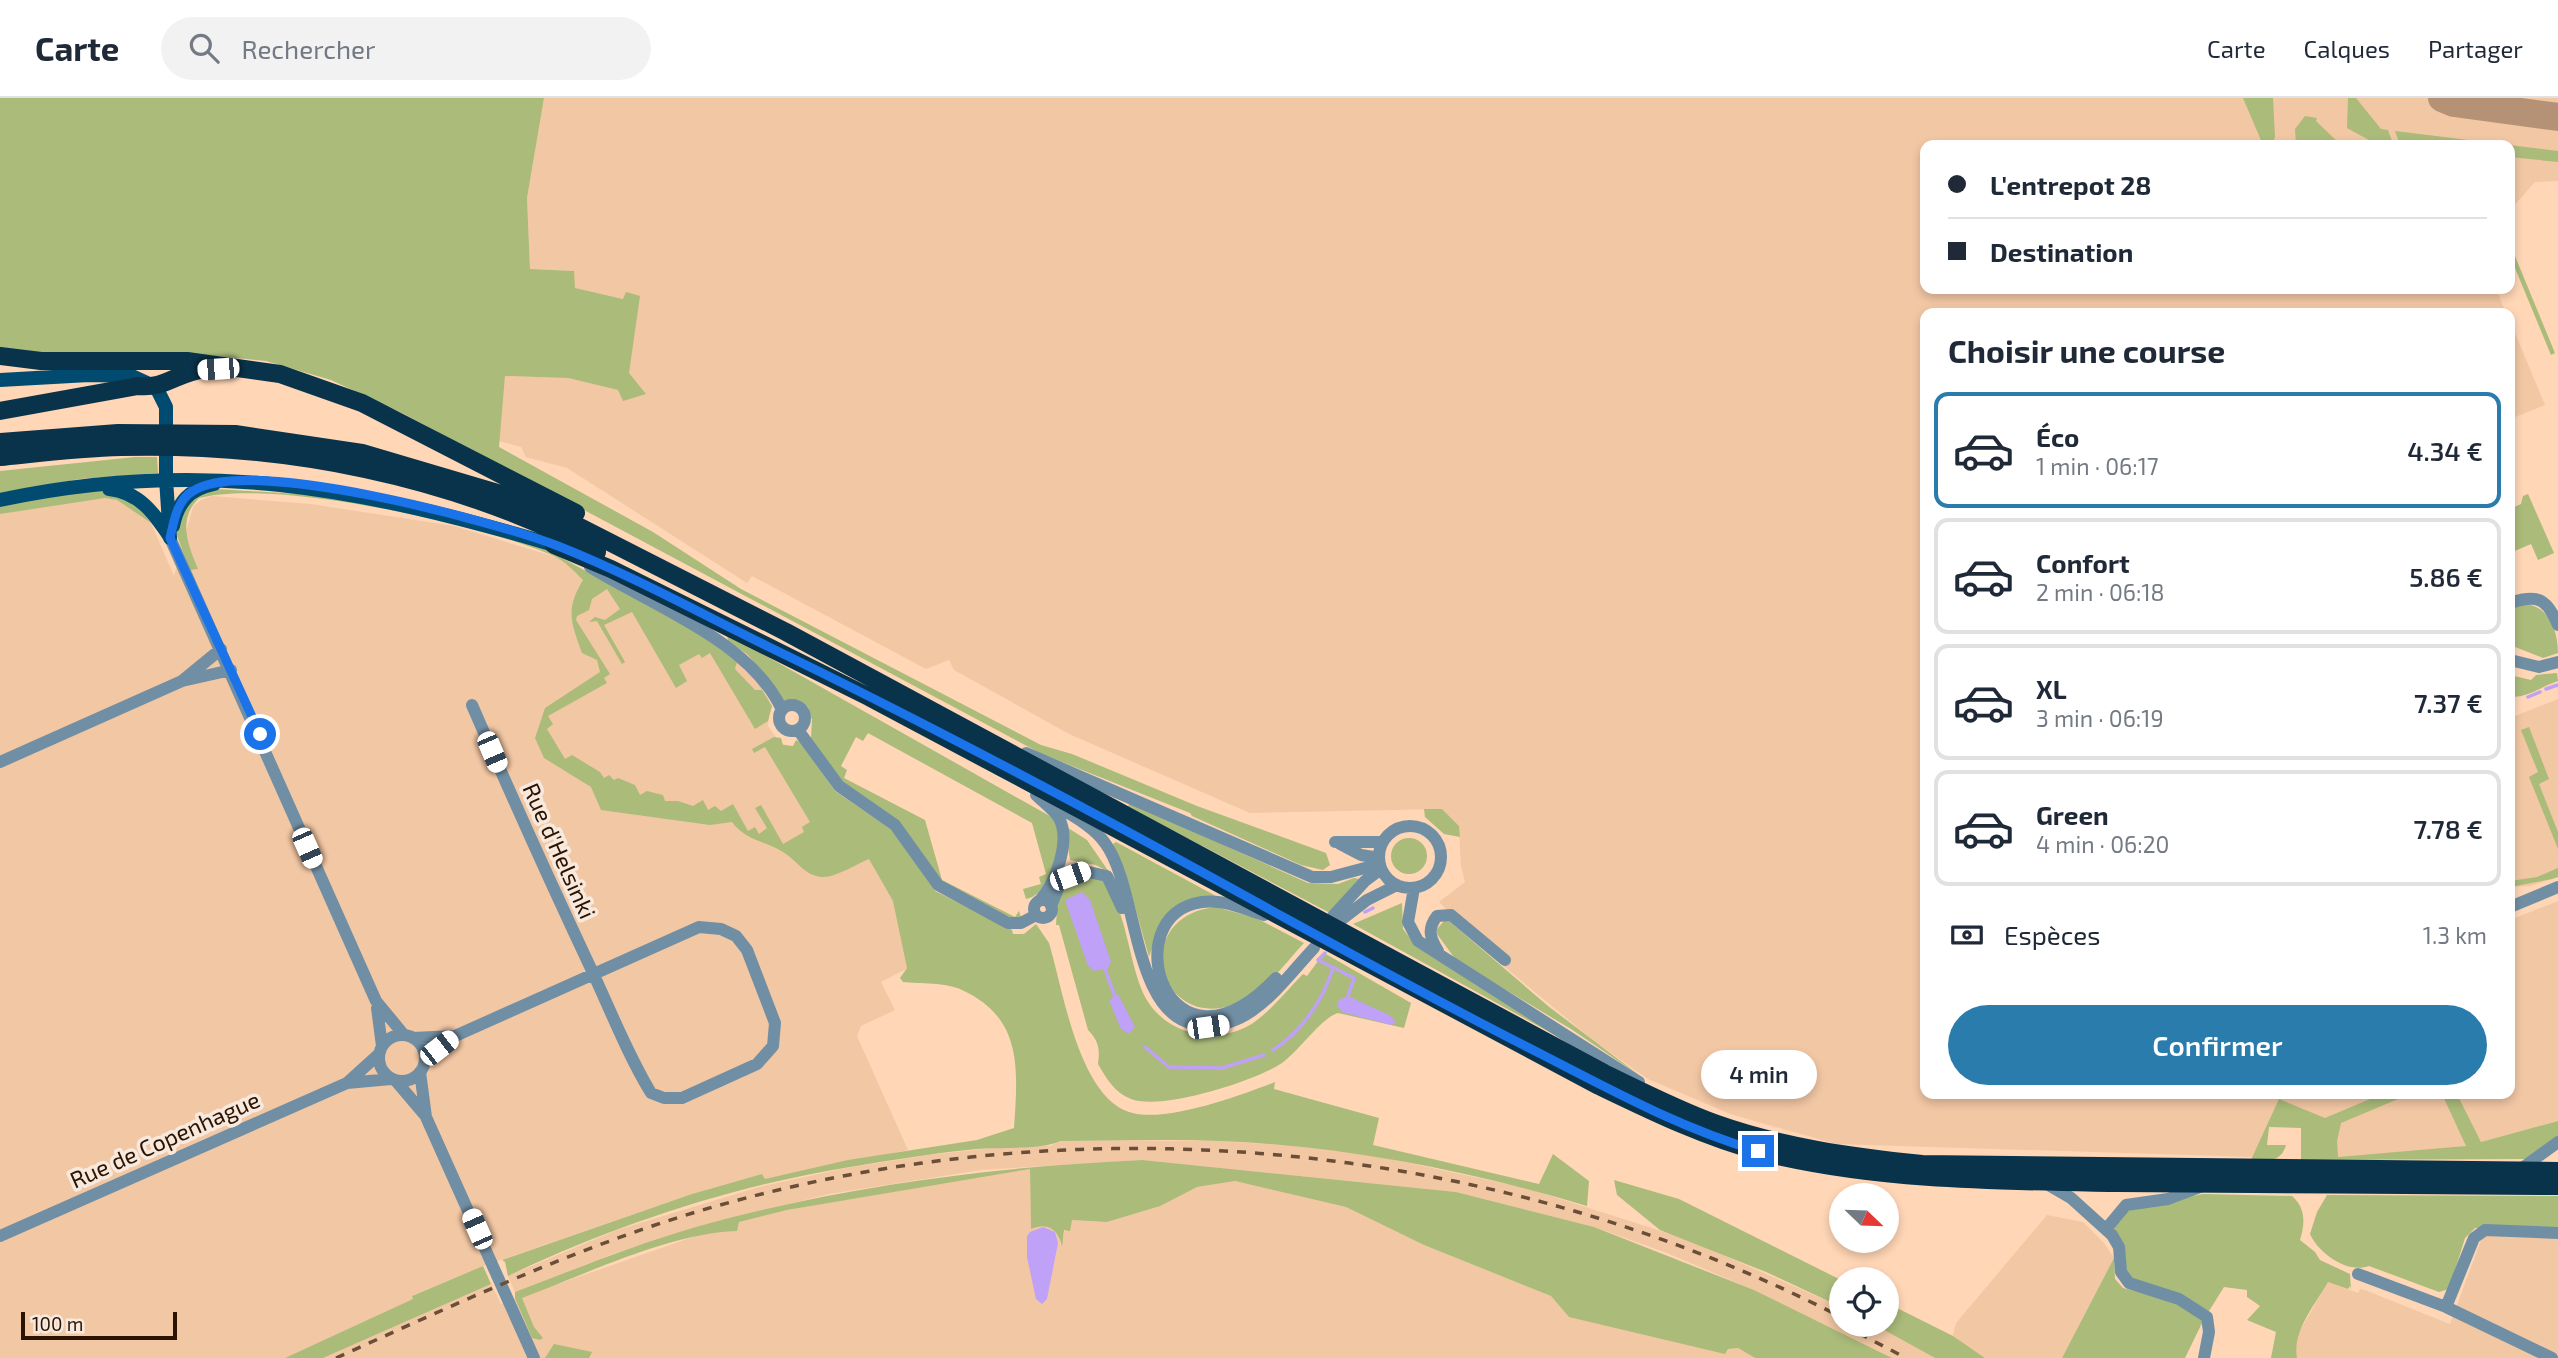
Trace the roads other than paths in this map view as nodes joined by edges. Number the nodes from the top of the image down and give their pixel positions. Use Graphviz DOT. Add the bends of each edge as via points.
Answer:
graph roads {
  1 [pos="0,356"];
  2 [pos="0,364"];
  3 [pos="241,367"];
  4 [pos="89,375"];
  5 [pos="0,380"];
  6 [pos="156,387"];
  7 [pos="0,411"];
  8 [pos="0,442"];
  9 [pos="0,458"];
  10 [pos="166,479"];
  11 [pos="239,480"];
  12 [pos="57,488"];
  13 [pos="0,500"];
  14 [pos="170,538"];
  15 [pos="554,545"];
  16 [pos="2515,601"];
  17 [pos="2558,625"];
  18 [pos="786,632"];
  19 [pos="221,649"];
  20 [pos="2515,661"];
  21 [pos="2558,662"];
  22 [pos="810,667"];
  23 [pos="231,670"];
  24 [pos="182,681"];
  25 [pos="885,685"];
  26 [pos="869,697"];
  27 [pos="472,705"];
  28 [pos="782,710"];
  29 [pos="798,730"];
  30 [pos="0,762"];
  31 [pos="1036,795"];
  32 [pos="1383,842"];
  33 [pos="1062,850"];
  34 [pos="1380,864"];
  35 [pos="1084,870"];
  36 [pos="1397,885"];
  37 [pos="2558,887"];
  38 [pos="1414,888"];
  39 [pos="1045,903"];
  40 [pos="2515,905"];
  41 [pos="1301,920"];
  42 [pos="1138,938"];
  43 [pos="1350,945"];
  44 [pos="1440,954"];
  45 [pos="1505,960"];
  46 [pos="594,975"];
  47 [pos="376,1001"];
  48 [pos="455,1035"];
  49 [pos="408,1036"];
  50 [pos="380,1050"];
  51 [pos="422,1067"];
  52 [pos="393,1080"];
  53 [pos="347,1083"];
  54 [pos="1687,1112"];
  55 [pos="426,1117"];
  56 [pos="2558,1142"];
  57 [pos="2518,1171"];
  58 [pos="2558,1171"];
  59 [pos="2043,1182"];
  60 [pos="2207,1184"];
  61 [pos="2558,1186"];
  62 [pos="2106,1229"];
  63 [pos="2558,1233"];
  64 [pos="0,1236"];
  65 [pos="2358,1274"];
  66 [pos="2446,1307"];
  67 [pos="534,1358"];
  68 [pos="2204,1358"];
  69 [pos="2552,1358"];
  1 -- 3 [label="highway" via="41,361 187,361"];
  2 -- 4 [label="main road"];
  3 -- 6 [label="highway" via="188,372"];
  3 -- 18 [label="highway" via="300,380 362,402 629,541"];
  4 -- 5 [label="main road"];
  4 -- 6 [label="main road" via="141,378"];
  6 -- 7 [label="highway" via="138,386"];
  6 -- 10 [label="main road" via="165,401"];
  8 -- 18 [label="highway" via="118,433 235,434 362,453 455,478 539,509"];
  9 -- 22 [label="highway" via="120,447 229,449 328,460 406,479 500,508 569,537"];
  10 -- 11 [label="main road"];
  10 -- 12 [label="main road"];
  10 -- 14 [label="main road"];
  11 -- 14 [label="main road" via="189,493"];
  11 -- 15 [label="main road" via="398,502"];
  12 -- 13 [label="main road"];
  12 -- 14 [label="main road" via="121,490 151,509"];
  14 -- 19 [label="street"];
  15 -- 22 [label="highway"];
  15 -- 28 [label="street" via="730,649 765,682"];
  16 -- 17 [label="street" via="2536,598 2552,611"];
  18 -- 25 [label="highway"];
  19 -- 23 [label="street"];
  19 -- 24 [label="street"];
  20 -- 21 [label="street" via="2539,667"];
  22 -- 26 [label="highway"];
  23 -- 24 [label="street"];
  23 -- 47 [label="street"];
  24 -- 30 [label="street"];
  25 -- 34 [label="street" via="1019,750 1312,877 1331,877"];
  25 -- 41 [label="highway"];
  26 -- 31 [label="street"];
  26 -- 41 [label="highway"];
  27 -- 46 [label="street, Rue d'Helsinki"];
  28 -- 29 [label="street" via="782,727"];
  28 -- 29 [label="street" via="790,705 802,709 805,721"];
  29 -- 39 [label="street" via="839,786 895,825 938,886 1008,923 1021,923 1036,915 1034,907"];
  31 -- 33 [label="street" via="1061,822"];
  31 -- 42 [label="street" via="1078,819 1105,842 1121,872"];
  32 -- 34 [label="street"];
  32 -- 34 [label="street" via="1335,842"];
  32 -- 38 [label="street" via="1396,829 1410,826 1426,830 1437,841 1439,869 1430,881"];
  33 -- 35 [label="street" via="1068,862"];
  33 -- 39 [label="street"];
  34 -- 36 [label="street"];
  34 -- 36 [label="street" via="1337,918"];
  35 -- 39 [label="street" via="1060,884"];
  35 -- 42 [label="street" via="1107,876"];
  36 -- 38 [label="street"];
  37 -- 40 [label="street"];
  38 -- 44 [label="street" via="1410,930 1418,941"];
  41 -- 42 [label="street" via="1217,902 1178,911 1165,925 1157,943 1160,978 1167,994 1191,1014 1208,1018 1224,1016 1262,993 1310,947 1269,998 1250,1013 1229,1024 1208,1027 1188,1023 1158,1000"];
  41 -- 43 [label="highway"];
  43 -- 54 [label="highway"];
  43 -- 59 [label="highway" via="1599,1086 1726,1141 1825,1166 1920,1178"];
  44 -- 45 [label="street" via="1430,925 1443,914 1463,923"];
  44 -- 54 [label="street"];
  46 -- 46 [label="street, Rue d'Helsinki" via="651,1093 682,1098 757,1065 773,1046 775,1023 747,950 736,936 721,929 699,927"];
  46 -- 48 [label="street, Rue d'Helsinki"];
  47 -- 49 [label="street"];
  47 -- 50 [label="street"];
  48 -- 49 [label="street, Rue d'Helsinki"];
  48 -- 51 [label="street, Rue d'Helsinki"];
  49 -- 50 [label="street" via="392,1037"];
  49 -- 51 [label="street" via="423,1049"];
  50 -- 52 [label="street" via="381,1069"];
  50 -- 53 [label="street, Rue de Copenhague"];
  51 -- 52 [label="street" via="410,1080"];
  51 -- 55 [label="street"];
  52 -- 53 [label="street, Rue de Copenhague"];
  52 -- 55 [label="street"];
  53 -- 64 [label="street, Rue de Copenhague"];
  54 -- 57 [label="highway" via="1763,1138 1922,1164"];
  55 -- 67 [label="street"];
  56 -- 57 [label="street"];
  57 -- 58 [label="highway"];
  59 -- 60 [label="highway"];
  59 -- 62 [label="street" via="2071,1198"];
  60 -- 61 [label="highway"];
  60 -- 62 [label="street" via="2177,1197 2126,1205"];
  62 -- 68 [label="street" via="2119,1247 2122,1272 2129,1283 2179,1299 2207,1317"];
  63 -- 66 [label="street" via="2484,1230 2474,1238"];
  65 -- 66 [label="street"];
  66 -- 69 [label="street"];
}
